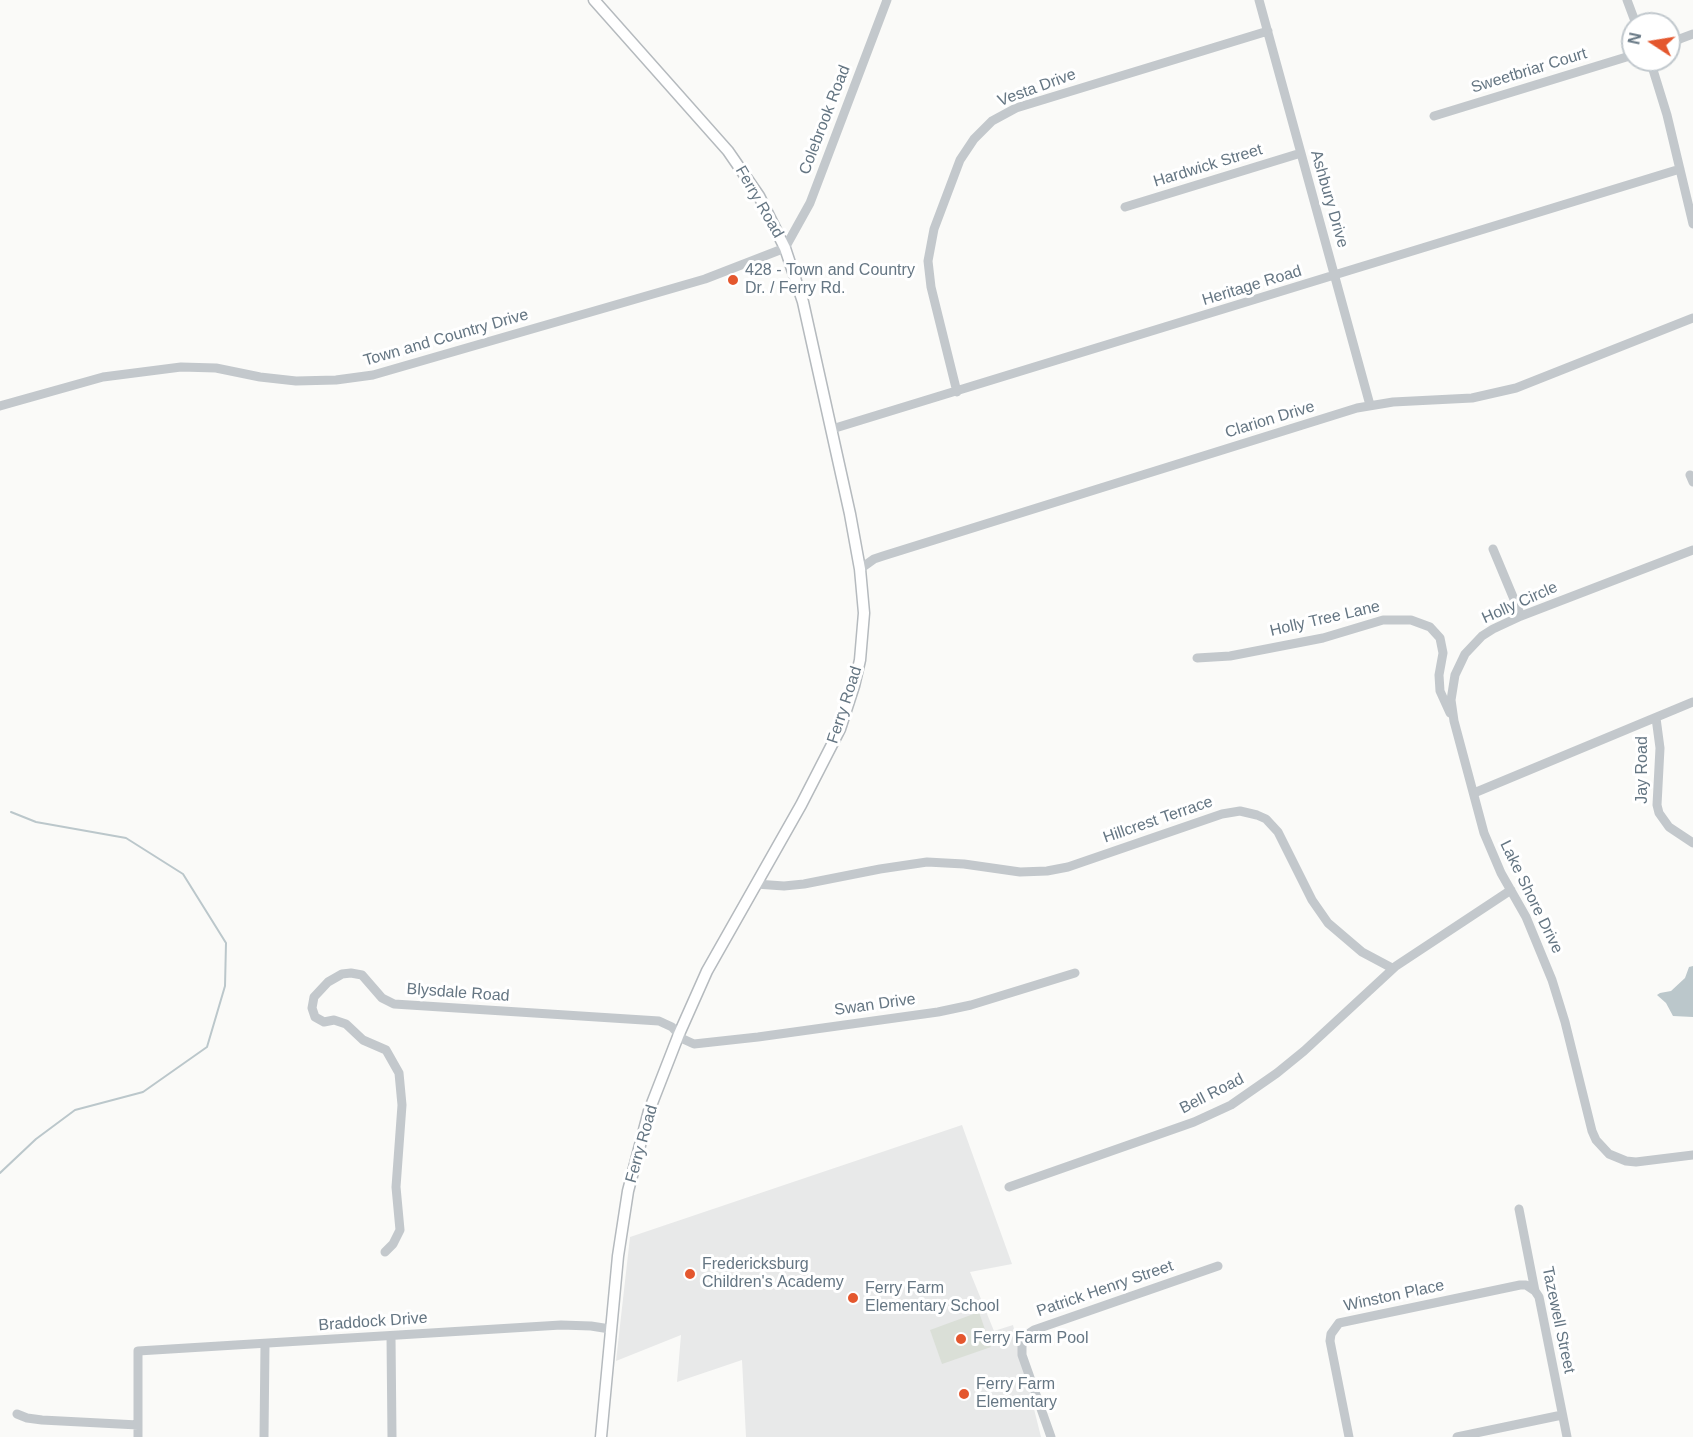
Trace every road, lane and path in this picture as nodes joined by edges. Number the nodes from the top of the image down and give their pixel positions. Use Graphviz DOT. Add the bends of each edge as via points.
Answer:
graph roads {
  1 [pos="594,0"];
  2 [pos="887,0"];
  3 [pos="1259,0"];
  4 [pos="1268,31"];
  5 [pos="1621,59"];
  6 [pos="1654,72"];
  7 [pos="1434,116"];
  8 [pos="1301,153"];
  9 [pos="1680,169"];
  10 [pos="1125,207"];
  11 [pos="1693,224"];
  12 [pos="785,248"];
  13 [pos="1335,276"];
  14 [pos="1693,318"];
  15 [pos="957,392"];
  16 [pos="1370,405"];
  17 [pos="0,406"];
  18 [pos="832,429"];
  19 [pos="1493,549"];
  20 [pos="1693,550"];
  21 [pos="860,569"];
  22 [pos="1521,616"];
  23 [pos="1197,658"];
  24 [pos="1693,702"];
  25 [pos="1656,718"];
  26 [pos="1454,721"];
  27 [pos="1474,793"];
  28 [pos="1693,843"];
  29 [pos="756,884"];
  30 [pos="1511,890"];
  31 [pos="1392,968"];
  32 [pos="1075,974"];
  33 [pos="679,1034"];
  34 [pos="1693,1155"];
  35 [pos="1009,1187"];
  36 [pos="1520,1209"];
  37 [pos="385,1252"];
  38 [pos="1218,1266"];
  39 [pos="1535,1291"];
  40 [pos="610,1329"];
  41 [pos="391,1336"];
  42 [pos="265,1344"];
  43 [pos="17,1414"];
  44 [pos="1562,1415"];
  45 [pos="138,1425"];
  46 [pos="138,1437"];
  47 [pos="264,1437"];
  48 [pos="392,1437"];
  49 [pos="601,1437"];
  50 [pos="1051,1437"];
  51 [pos="1349,1437"];
  52 [pos="1457,1437"];
  53 [pos="1566,1437"];
  1 -- 12 [label="main road, Ferry Road" via="728,151 759,196"];
  2 -- 12 [label="street, Colebrook Road" via="810,203"];
  3 -- 4 [label="street, Ashbury Drive"];
  4 -- 8 [label="street, Ashbury Drive"];
  4 -- 15 [label="street, Vesta Drive" via="1016,108 992,121 974,139 960,160 934,229 928,261"];
  5 -- 7 [label="street, Sweetbriar Court"];
  6 -- 9 [label="street"];
  8 -- 10 [label="street, Hardwick Street"];
  8 -- 13 [label="street, Ashbury Drive"];
  9 -- 11 [label="street"];
  9 -- 13 [label="street, Heritage Road"];
  12 -- 17 [label="street, Town and Country Drive" via="705,279 373,375 296,381 216,368 181,367 103,377"];
  12 -- 18 [label="main road, Ferry Road" via="803,302"];
  13 -- 15 [label="street, Heritage Road"];
  13 -- 16 [label="street, Ashbury Drive"];
  14 -- 16 [label="street, Clarion Drive" via="1496,394"];
  15 -- 18 [label="street, Heritage Road"];
  16 -- 21 [label="street, Clarion Drive" via="883,556"];
  18 -- 21 [label="main road, Ferry Road"];
  19 -- 22 [label="street"];
  20 -- 22 [label="street, Holly Circle"];
  21 -- 29 [label="main road, Ferry Road" via="863,636 844,718 829,753"];
  22 -- 26 [label="street, Holly Circle" via="1482,636 1465,654 1452,687"];
  23 -- 26 [label="street, Holly Tree Lane" via="1230,656 1323,638 1383,620 1411,620 1430,627 1440,638 1440,691"];
  24 -- 25 [label="street"];
  25 -- 27 [label="street"];
  25 -- 28 [label="street, Jay Road" via="1660,748 1659,813 1669,827"];
  26 -- 27 [label="street, Holly Circle"];
  27 -- 30 [label="street, Lake Shore Drive" via="1488,842"];
  29 -- 31 [label="street, Hillcrest Terrace" via="804,884 927,862 1020,872 1047,871 1222,813 1240,811 1266,819 1278,832 1328,923 1362,952"];
  29 -- 33 [label="main road, Ferry Road" via="707,971"];
  30 -- 31 [label="street"];
  30 -- 34 [label="street, Lake Shore Drive" via="1552,980 1596,1140 1609,1154 1626,1161"];
  31 -- 35 [label="street, Bell Road" via="1296,1057 1231,1105 1194,1122"];
  32 -- 33 [label="street, Swan Drive" via="938,1012 706,1044 688,1042"];
  33 -- 37 [label="street, Blysdale Road" via="659,1022 394,1004 356,973 342,974 328,982 314,997 315,1017 346,1024 363,1040 386,1050 399,1073 402,1105 396,1186 400,1223 397,1237"];
  33 -- 40 [label="main road, Ferry Road" via="650,1111 628,1191"];
  36 -- 39 [label="street, Tazewell Street"];
  38 -- 50 [label="street, Patrick Henry Street" via="1025,1336 1023,1358"];
  39 -- 44 [label="street, Tazewell Street"];
  39 -- 51 [label="street, Winston Place" via="1520,1285 1339,1323 1330,1341"];
  40 -- 41 [label="street, Braddock Drive" via="561,1325"];
  40 -- 49 [label="main road, Ferry Road"];
  41 -- 42 [label="street, Braddock Drive"];
  41 -- 48 [label="street"];
  42 -- 45 [label="street, Braddock Drive" via="138,1352"];
  42 -- 47 [label="street"];
  43 -- 45 [label="street" via="42,1420"];
  44 -- 52 [label="street"];
  44 -- 53 [label="street, Tazewell Street"];
  45 -- 46 [label="street"];
}
